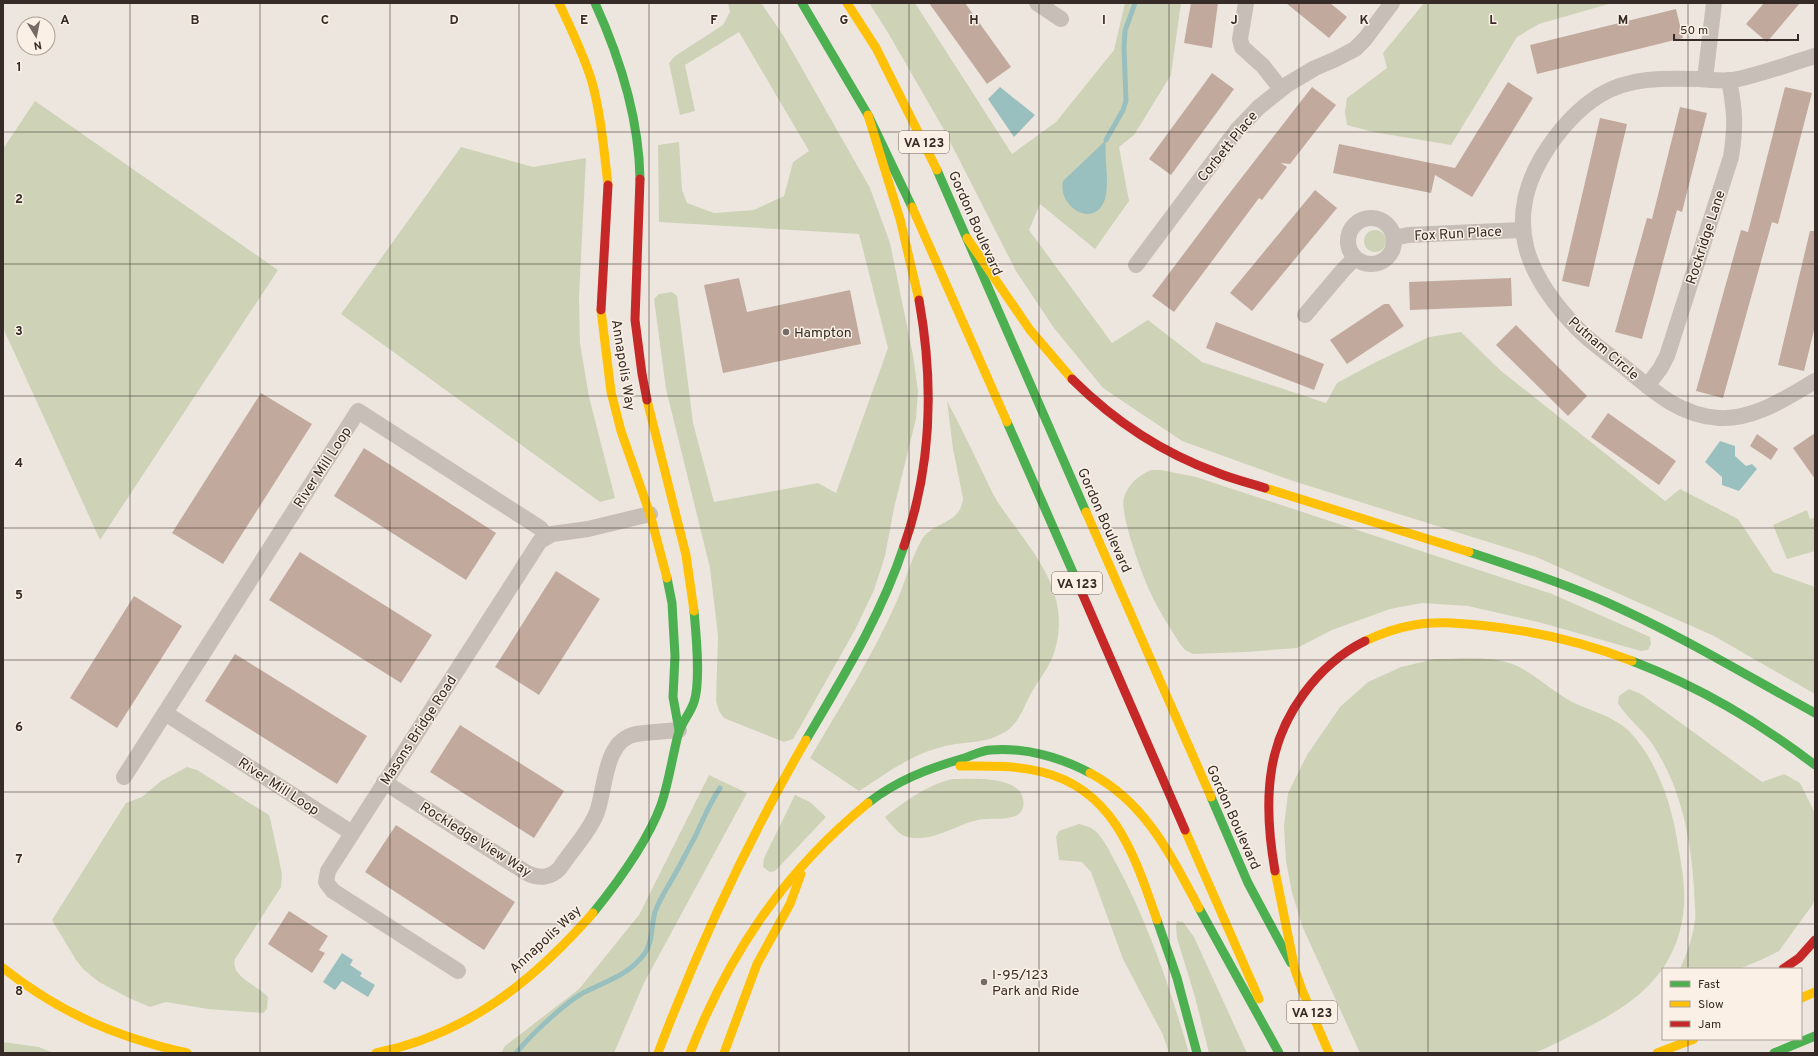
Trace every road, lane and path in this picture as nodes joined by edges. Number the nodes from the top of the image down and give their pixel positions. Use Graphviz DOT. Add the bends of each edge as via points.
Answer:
graph roads {
  1 [pos="559,3"];
  2 [pos="595,3"];
  3 [pos="802,3"];
  4 [pos="847,3"];
  5 [pos="1038,3"];
  6 [pos="1246,3"];
  7 [pos="1714,3"];
  8 [pos="1385,5"];
  9 [pos="1061,19"];
  10 [pos="1815,56"];
  11 [pos="1705,80"];
  12 [pos="1729,80"];
  13 [pos="1281,89"];
  14 [pos="868,116"];
  15 [pos="1522,230"];
  16 [pos="967,238"];
  17 [pos="1394,238"];
  18 [pos="1355,258"];
  19 [pos="1136,265"];
  20 [pos="1306,316"];
  21 [pos="1815,381"];
  22 [pos="1647,386"];
  23 [pos="650,514"];
  24 [pos="547,536"];
  25 [pos="165,713"];
  26 [pos="1815,713"];
  27 [pos="679,730"];
  28 [pos="1815,765"];
  29 [pos="935,766"];
  30 [pos="124,777"];
  31 [pos="384,782"];
  32 [pos="352,832"];
  33 [pos="805,862"];
  34 [pos="1815,940"];
  35 [pos="3,968"];
  36 [pos="1784,968"];
  37 [pos="458,971"];
  38 [pos="1295,971"];
  39 [pos="1815,992"];
  40 [pos="1802,998"];
  41 [pos="1815,1036"];
  42 [pos="1676,1040"];
  43 [pos="1691,1040"];
  44 [pos="187,1053"];
  45 [pos="376,1053"];
  46 [pos="658,1053"];
  47 [pos="690,1053"];
  48 [pos="724,1053"];
  49 [pos="1197,1053"];
  50 [pos="1279,1053"];
  51 [pos="1282,1053"];
  52 [pos="1329,1053"];
  53 [pos="1657,1053"];
  54 [pos="1774,1053"];
  1 -- 23 [label="main road, Annapolis Way" via="579,48 603,120 608,189 601,305 603,333 611,392 621,431"];
  2 -- 27 [label="main road, Annapolis Way" via="609,31 623,75 637,146 640,195 634,300 640,372 680,526 693,590 697,632 695,699"];
  3 -- 14 [label="main road, VA 123"];
  4 -- 16 [label="main road, Gordon Boulevard / VA 123" via="876,48 910,113"];
  5 -- 9 [label="street"];
  6 -- 13 [label="street" via="1240,39 1242,47 1263,66"];
  7 -- 11 [label="street"];
  8 -- 13 [label="street, Corbett Place" via="1365,39 1355,49 1315,68"];
  10 -- 12 [label="street, Putnam Circle"];
  11 -- 12 [label="street, Putnam Circle"];
  11 -- 15 [label="street, Putnam Circle" via="1642,80 1600,95 1582,108 1548,146 1539,163 1524,204"];
  12 -- 22 [label="street, Rockridge Lane" via="1735,112 1731,157 1667,356"];
  13 -- 19 [label="street, Corbett Place" via="1258,107 1237,130"];
  14 -- 46 [label="main road" via="918,287 928,359 929,397 927,436 920,481 908,534 875,618 758,827 704,940"];
  14 -- 51 [label="main road, VA 123" via="967,331"];
  15 -- 17 [label="street, Fox Run Place" via="1408,235"];
  15 -- 22 [label="street, Putnam Circle" via="1534,269 1553,300 1578,329"];
  16 -- 26 [label="main road" via="1000,289 1068,376 1107,412 1146,438 1217,473 1490,559 1604,602 1666,631"];
  16 -- 38 [label="main road, Gordon Boulevard / VA 123" via="1248,882"];
  17 -- 18 [label="street, Fox Run Place" via="1391,253 1384,260 1370,264 1362,263"];
  17 -- 18 [label="street, Fox Run Place" via="1392,231 1383,222 1370,218 1362,220 1349,233 1349,250"];
  18 -- 20 [label="street"];
  21 -- 22 [label="street, Putnam Circle" via="1760,411 1720,418 1700,416 1683,410 1664,400"];
  23 -- 24 [label="street"];
  23 -- 27 [label="main road, Annapolis Way" via="672,603 675,671 673,697"];
  24 -- 25 [label="street, River Mill Loop" via="540,528 358,411"];
  24 -- 31 [label="street, Masons Bridge Road" via="536,546"];
  25 -- 30 [label="street, River Mill Loop"];
  25 -- 32 [label="street, River Mill Loop"];
  27 -- 31 [label="street, Rockledge View Way" via="636,734 617,745 592,822 560,868 545,877 527,873"];
  27 -- 45 [label="main road, Annapolis Way" via="666,788 656,817 620,878 587,921 566,943 503,998 439,1034"];
  28 -- 38 [label="main road" via="1751,719 1717,699 1637,663 1574,642 1485,625 1440,623 1409,626 1379,634 1344,654 1306,690 1292,712 1273,761 1269,808 1272,858"];
  29 -- 33 [label="main road" via="895,784 862,808"];
  29 -- 49 [label="main road" via="1020,768 1045,772 1067,781 1095,799 1120,829 1136,860 1174,969"];
  29 -- 50 [label="main road" via="990,750 1035,753 1062,760 1087,771 1127,798 1162,840"];
  31 -- 32 [label="street, Masons Bridge Road"];
  32 -- 37 [label="street, Masons Bridge Road" via="328,871 327,886"];
  33 -- 47 [label="main road" via="776,896 735,954"];
  33 -- 48 [label="main road" via="790,904 757,964"];
  34 -- 36 [label="main road" via="1799,958"];
  35 -- 44 [label="main road" via="63,1010 90,1023 144,1044"];
  38 -- 52 [label="main road, Gordon Boulevard / VA 123"];
  39 -- 40 [label="main road"];
  41 -- 54 [label="main road"];
  42 -- 53 [label="main road"];
  43 -- 53 [label="main road"];
}
